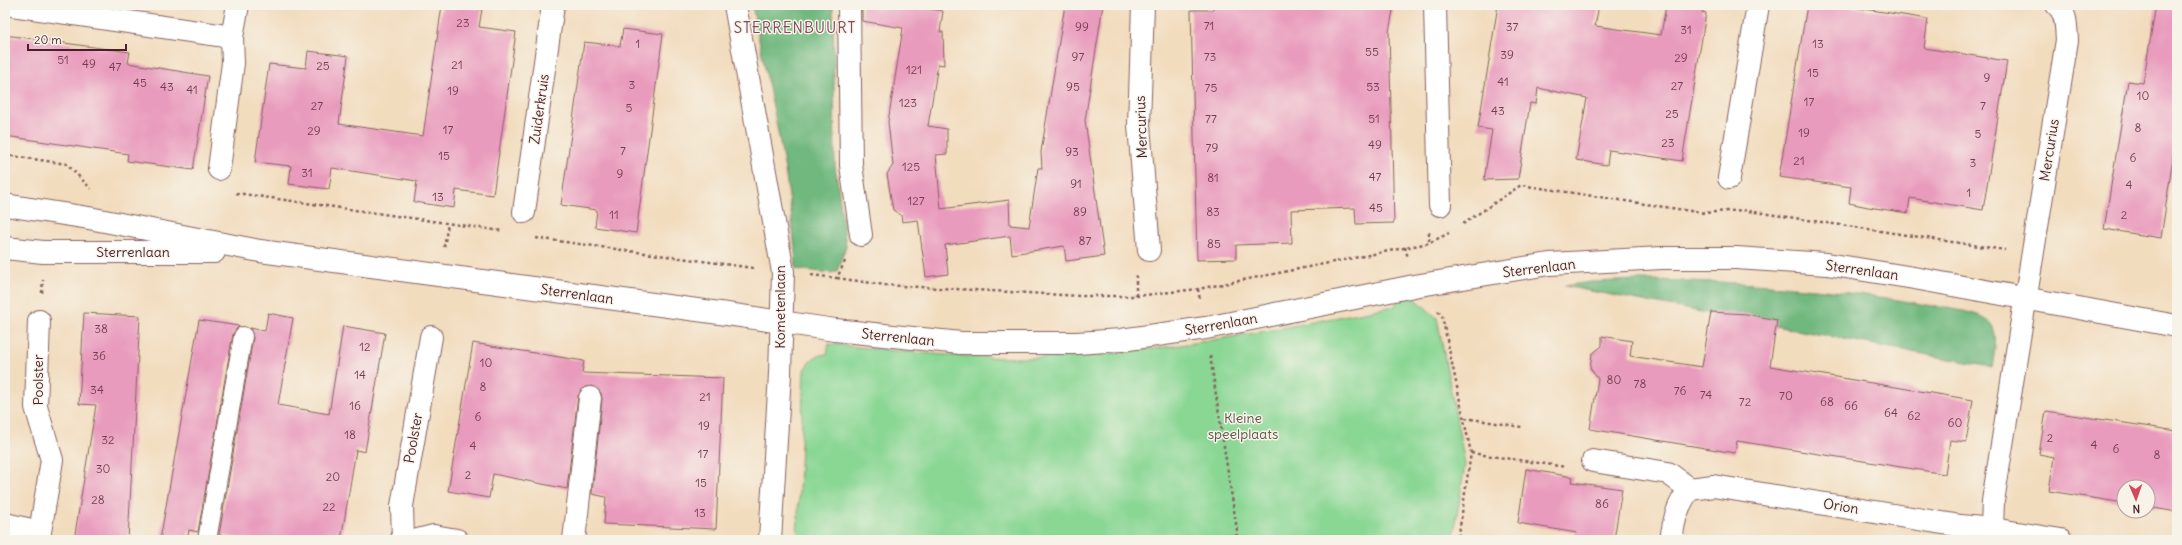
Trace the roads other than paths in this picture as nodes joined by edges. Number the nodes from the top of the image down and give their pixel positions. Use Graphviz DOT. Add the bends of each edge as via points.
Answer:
graph roads {
  1 [pos="12,5"];
  2 [pos="238,5"];
  3 [pos="553,5"];
  4 [pos="735,5"];
  5 [pos="849,5"];
  6 [pos="1143,5"];
  7 [pos="1434,5"];
  8 [pos="1758,5"];
  9 [pos="2063,6"];
  10 [pos="232,37"];
  11 [pos="219,169"];
  12 [pos="1729,178"];
  13 [pos="5,204"];
  14 [pos="1440,205"];
  15 [pos="524,212"];
  16 [pos="861,235"];
  17 [pos="5,248"];
  18 [pos="1149,250"];
  19 [pos="260,251"];
  20 [pos="2026,298"];
  21 [pos="39,321"];
  22 [pos="781,322"];
  23 [pos="2177,326"];
  24 [pos="243,336"];
  25 [pos="431,337"];
  26 [pos="590,398"];
  27 [pos="1593,461"];
  28 [pos="1690,489"];
  29 [pos="5,524"];
  30 [pos="1992,534"];
  31 [pos="39,536"];
  32 [pos="207,540"];
  33 [pos="403,540"];
  34 [pos="418,540"];
  35 [pos="457,540"];
  36 [pos="574,540"];
  37 [pos="770,540"];
  38 [pos="1671,540"];
  39 [pos="2062,540"];
  1 -- 10 [label="street"];
  2 -- 10 [label="street"];
  3 -- 15 [label="street, Zuiderkruis"];
  4 -- 22 [label="street, Kometenlaan" via="783,272"];
  5 -- 16 [label="street" via="852,165"];
  6 -- 18 [label="street, Mercurius" via="1139,125"];
  7 -- 14 [label="street"];
  8 -- 12 [label="street"];
  9 -- 20 [label="street, Mercurius" via="2067,40"];
  10 -- 11 [label="street" via="234,63"];
  13 -- 19 [label="street, Sterrenlaan" via="82,216"];
  17 -- 19 [label="street, Sterrenlaan" via="88,253"];
  19 -- 22 [label="street, Sterrenlaan"];
  20 -- 22 [label="street, Sterrenlaan" via="1827,264 1736,258 1662,258 1549,264 1414,286 1206,328 1121,340 961,343"];
  20 -- 23 [label="street, Sterrenlaan"];
  20 -- 30 [label="street" via="1993,501"];
  21 -- 31 [label="street, Poolster" via="36,407 52,460"];
  22 -- 37 [label="street, Kometenlaan"];
  24 -- 32 [label="lane"];
  25 -- 33 [label="street, Poolster" via="402,506"];
  26 -- 36 [label="street"];
  27 -- 28 [label="street" via="1668,473"];
  28 -- 30 [label="street, Orion" via="1714,486 1961,526"];
  28 -- 38 [label="street" via="1681,500 1675,516"];
  29 -- 31 [label="street, Poolster"];
  30 -- 39 [label="street, Orion"];
  34 -- 35 [label="street" via="434,536"];
}
